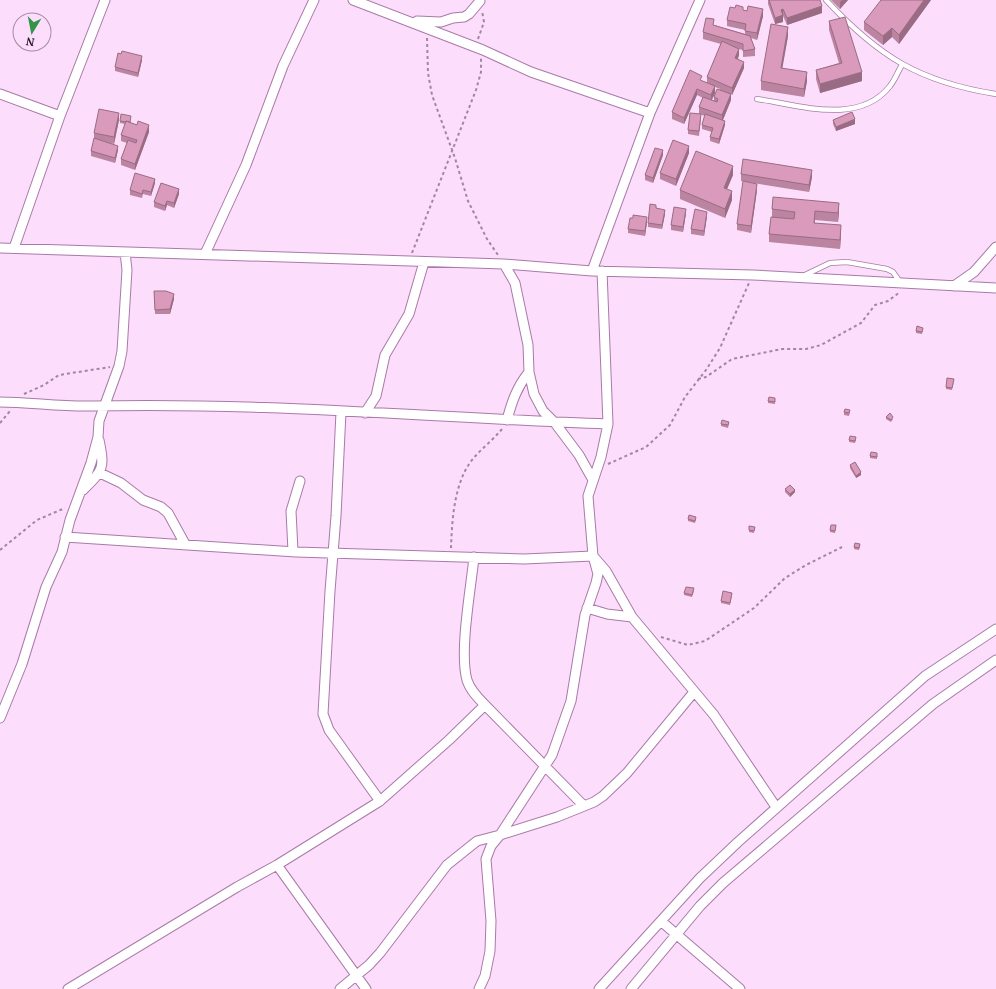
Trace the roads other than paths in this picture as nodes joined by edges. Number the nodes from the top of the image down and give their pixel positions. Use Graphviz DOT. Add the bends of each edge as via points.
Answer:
graph roads {
  1 [pos="104,0"];
  2 [pos="314,0"];
  3 [pos="353,0"];
  4 [pos="700,0"];
  5 [pos="826,0"];
  6 [pos="480,1"];
  7 [pos="408,21"];
  8 [pos="902,65"];
  9 [pos="0,94"];
  10 [pos="996,94"];
  11 [pos="757,99"];
  12 [pos="650,113"];
  13 [pos="60,116"];
  14 [pos="996,246"];
  15 [pos="0,248"];
  16 [pos="14,248"];
  17 [pos="125,252"];
  18 [pos="205,254"];
  19 [pos="424,262"];
  20 [pos="504,264"];
  21 [pos="602,270"];
  22 [pos="592,271"];
  23 [pos="800,277"];
  24 [pos="903,282"];
  25 [pos="954,286"];
  26 [pos="996,288"];
  27 [pos="529,372"];
  28 [pos="0,402"];
  29 [pos="106,405"];
  30 [pos="341,412"];
  31 [pos="365,413"];
  32 [pos="507,420"];
  33 [pos="555,423"];
  34 [pos="608,424"];
  35 [pos="98,437"];
  36 [pos="100,473"];
  37 [pos="593,480"];
  38 [pos="300,481"];
  39 [pos="82,491"];
  40 [pos="65,537"];
  41 [pos="185,544"];
  42 [pos="293,551"];
  43 [pos="334,552"];
  44 [pos="593,556"];
  45 [pos="474,557"];
  46 [pos="587,608"];
  47 [pos="632,617"];
  48 [pos="996,629"];
  49 [pos="996,660"];
  50 [pos="694,692"];
  51 [pos="484,705"];
  52 [pos="0,718"];
  53 [pos="544,766"];
  54 [pos="380,801"];
  55 [pos="584,806"];
  56 [pos="776,807"];
  57 [pos="500,834"];
  58 [pos="278,865"];
  59 [pos="662,922"];
  60 [pos="676,935"];
  61 [pos="355,976"];
  62 [pos="68,989"];
  63 [pos="340,989"];
  64 [pos="366,989"];
  65 [pos="479,989"];
  66 [pos="598,989"];
  67 [pos="631,989"];
  68 [pos="740,989"];
  1 -- 13 [label="street"];
  2 -- 18 [label="street" via="283,66 246,165"];
  3 -- 7 [label="street"];
  4 -- 12 [label="street"];
  5 -- 8 [label="lane" via="869,42"];
  6 -- 7 [label="street" via="464,16 441,22"];
  7 -- 12 [label="street" via="531,72"];
  8 -- 10 [label="lane" via="968,90"];
  8 -- 11 [label="lane" via="891,86 866,106 835,111"];
  9 -- 13 [label="street"];
  12 -- 22 [label="street"];
  13 -- 16 [label="street"];
  14 -- 25 [label="street" via="974,272"];
  15 -- 16 [label="street"];
  16 -- 17 [label="street"];
  17 -- 18 [label="street"];
  17 -- 29 [label="street" via="122,352"];
  18 -- 19 [label="street"];
  19 -- 20 [label="street"];
  19 -- 31 [label="street" via="409,314 385,355 376,396"];
  20 -- 22 [label="street"];
  20 -- 27 [label="street" via="515,283 528,345"];
  21 -- 22 [label="street"];
  21 -- 23 [label="street"];
  21 -- 34 [label="street"];
  23 -- 24 [label="street"];
  23 -- 24 [label="lane" via="830,263 847,262 887,269"];
  24 -- 25 [label="street"];
  25 -- 26 [label="street"];
  27 -- 32 [label="street" via="514,395"];
  27 -- 33 [label="street" via="536,398 543,411"];
  28 -- 29 [label="street"];
  29 -- 30 [label="street"];
  29 -- 35 [label="street"];
  30 -- 31 [label="street"];
  30 -- 43 [label="street"];
  31 -- 32 [label="street"];
  32 -- 33 [label="street"];
  33 -- 34 [label="street"];
  33 -- 37 [label="street" via="579,455"];
  34 -- 37 [label="street"];
  35 -- 36 [label="street" via="102,464"];
  35 -- 39 [label="street"];
  36 -- 39 [label="street"];
  36 -- 41 [label="street" via="121,483 143,500 168,513"];
  37 -- 44 [label="street" via="588,502"];
  38 -- 42 [label="street" via="291,511"];
  39 -- 40 [label="street"];
  40 -- 41 [label="street"];
  40 -- 52 [label="street" via="59,559 37,610 22,664"];
  41 -- 42 [label="street"];
  42 -- 43 [label="street"];
  43 -- 45 [label="street"];
  43 -- 54 [label="street" via="323,714 328,730"];
  44 -- 45 [label="street" via="524,559"];
  44 -- 46 [label="street" via="598,574"];
  44 -- 47 [label="street" via="606,571"];
  45 -- 51 [label="street" via="465,667 470,687"];
  46 -- 47 [label="street" via="606,614"];
  46 -- 53 [label="street" via="571,701 552,755"];
  47 -- 50 [label="street"];
  48 -- 56 [label="street" via="925,676"];
  49 -- 60 [label="street" via="933,704 759,852 700,906"];
  50 -- 55 [label="street" via="627,773 603,796"];
  50 -- 56 [label="street" via="714,715"];
  51 -- 53 [label="street"];
  51 -- 54 [label="street" via="444,745"];
  53 -- 55 [label="street"];
  53 -- 57 [label="street"];
  54 -- 58 [label="street"];
  55 -- 57 [label="street"];
  56 -- 59 [label="street" via="700,878"];
  57 -- 61 [label="street" via="477,841 447,865 380,953"];
  57 -- 65 [label="street" via="486,859 491,943 485,976"];
  58 -- 61 [label="street"];
  58 -- 62 [label="street"];
  59 -- 60 [label="street"];
  59 -- 66 [label="street"];
  60 -- 67 [label="street"];
  60 -- 68 [label="street"];
  61 -- 63 [label="street"];
  61 -- 64 [label="street"];
}
